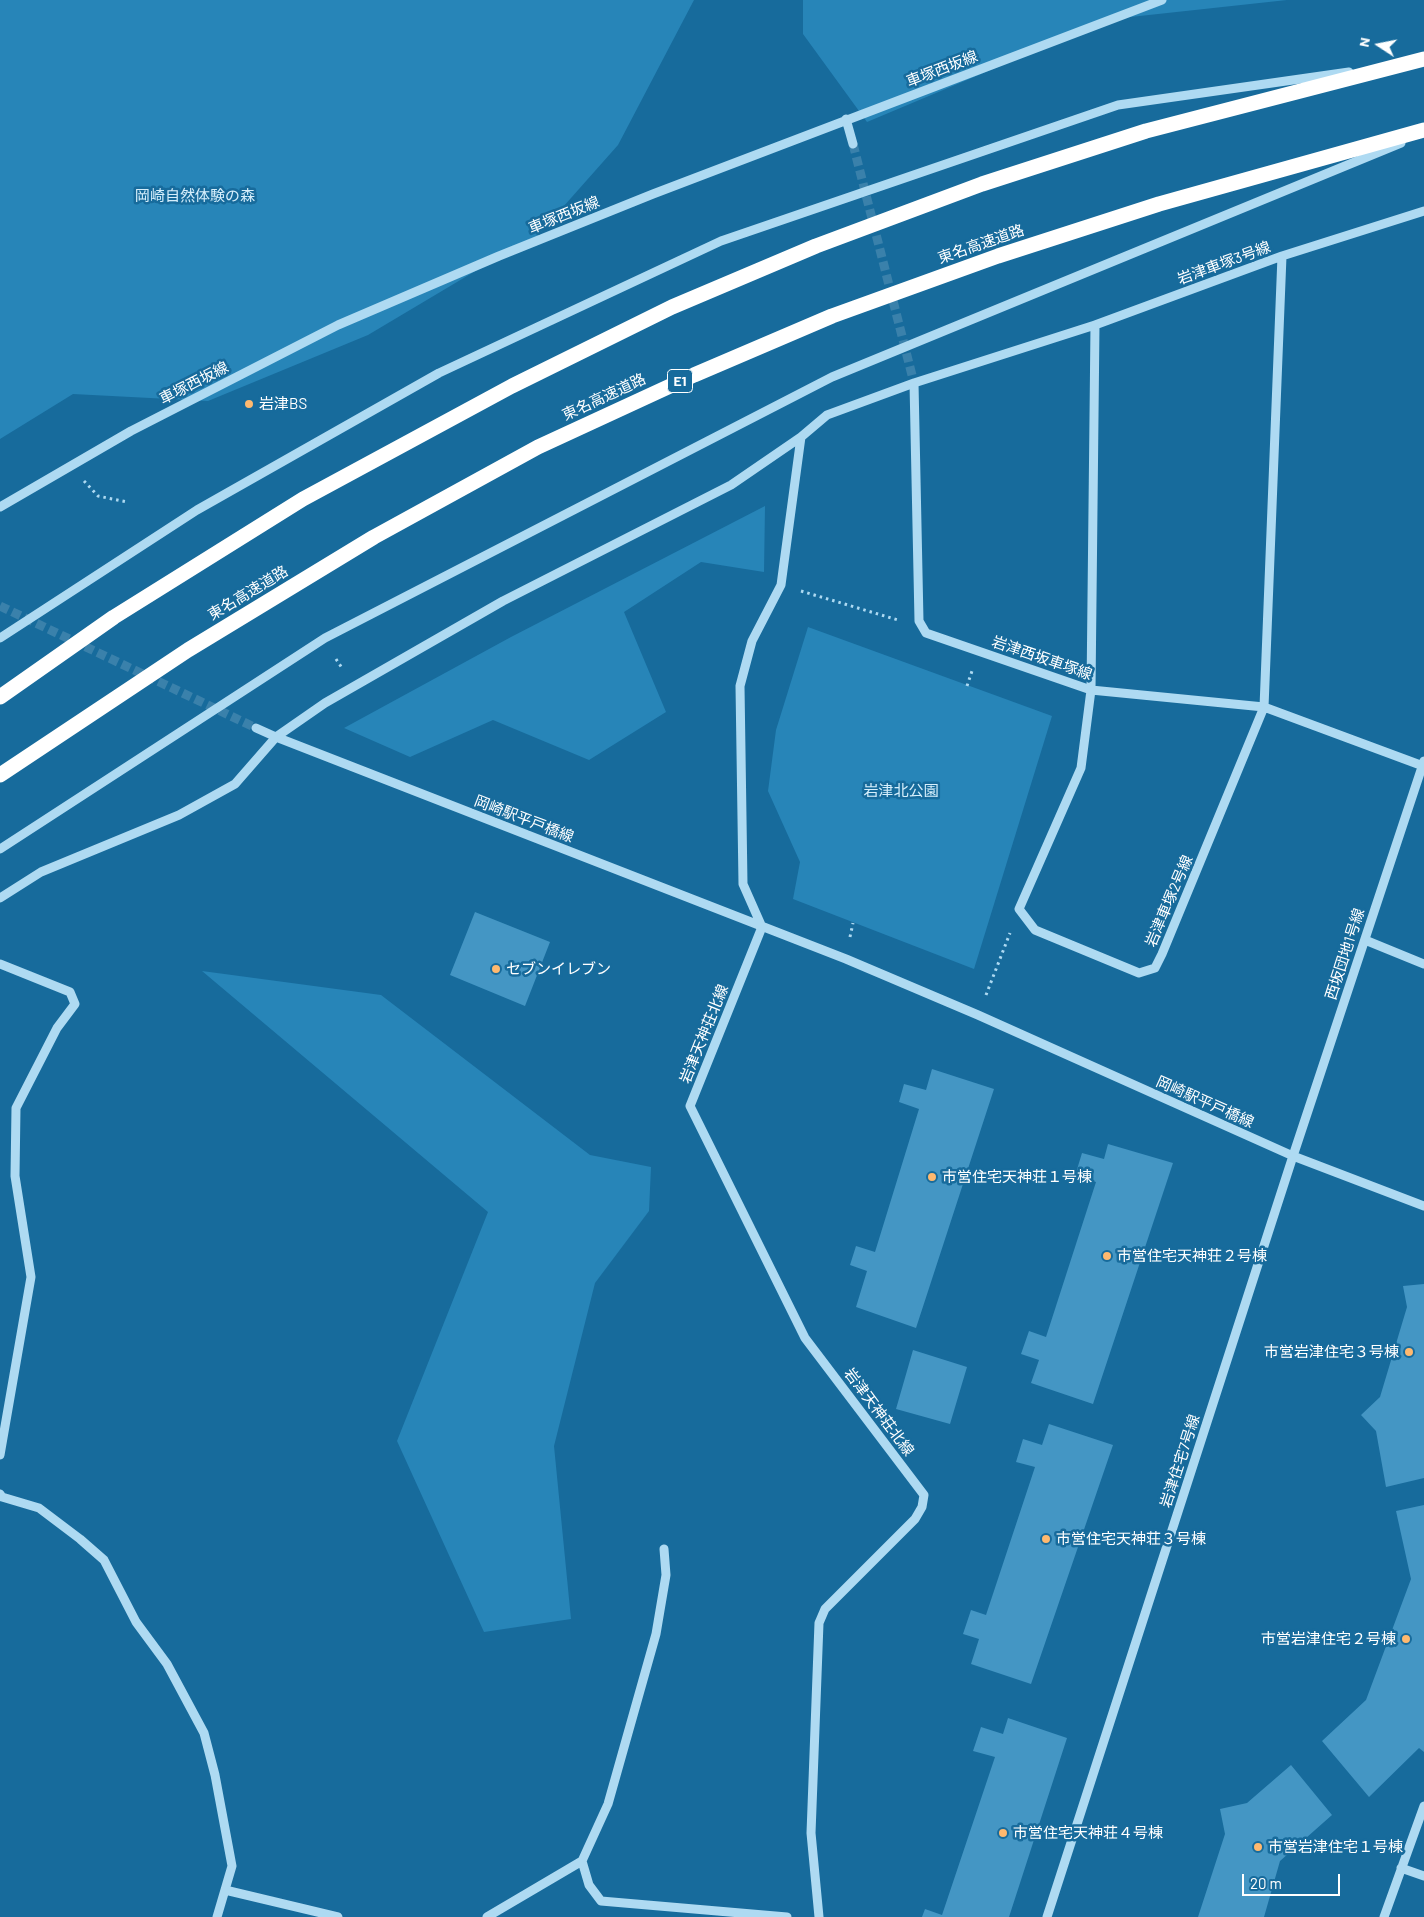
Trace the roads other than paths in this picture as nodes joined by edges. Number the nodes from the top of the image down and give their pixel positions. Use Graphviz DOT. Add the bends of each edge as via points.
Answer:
graph roads {
  1 [pos="1162,0"];
  2 [pos="1424,60"];
  3 [pos="1399,65"];
  4 [pos="846,119"];
  5 [pos="1424,132"];
  6 [pos="852,144"];
  7 [pos="1424,211"];
  8 [pos="1282,256"];
  9 [pos="1095,325"];
  10 [pos="914,383"];
  11 [pos="801,437"];
  12 [pos="0,507"];
  13 [pos="0,638"];
  14 [pos="1091,690"];
  15 [pos="0,697"];
  16 [pos="1264,706"];
  17 [pos="256,728"];
  18 [pos="276,737"];
  19 [pos="1423,764"];
  20 [pos="0,775"];
  21 [pos="0,849"];
  22 [pos="0,898"];
  23 [pos="762,927"];
  24 [pos="1364,940"];
  25 [pos="0,964"];
  26 [pos="1424,964"];
  27 [pos="1293,1156"];
  28 [pos="1424,1206"];
  29 [pos="0,1455"];
  30 [pos="0,1494"];
  31 [pos="664,1549"];
  32 [pos="1424,1806"];
  33 [pos="582,1861"];
  34 [pos="1401,1868"];
  35 [pos="1424,1876"];
  36 [pos="225,1890"];
  37 [pos="218,1917"];
  38 [pos="338,1917"];
  39 [pos="487,1917"];
  40 [pos="787,1917"];
  41 [pos="819,1917"];
  42 [pos="1047,1917"];
  43 [pos="1384,1917"];
  1 -- 4 [label="street, 車塚西坂線"];
  2 -- 3 [label="highway"];
  3 -- 13 [label="street" via="1118,105 721,241 439,373 197,510"];
  3 -- 15 [label="highway" via="1146,132 982,184 816,246 672,307 512,386 303,499 114,617"];
  4 -- 6 [label="street"];
  4 -- 12 [label="street, 車塚西坂線" via="635,201 338,325 131,431"];
  5 -- 20 [label="highway, 東名高速道路 / E1" via="1159,204 998,256 832,316 694,375 538,447 374,538 188,650"];
  5 -- 21 [label="street" via="832,377 325,638"];
  7 -- 8 [label="street"];
  8 -- 9 [label="street, 岩津車塚3号線"];
  8 -- 16 [label="street, 岩津車塚3号線"];
  9 -- 10 [label="street, 岩津車塚3号線"];
  9 -- 14 [label="street"];
  10 -- 11 [label="street, 岩津車塚3号線" via="827,415"];
  10 -- 14 [label="street, 岩津西坂車塚線" via="919,621 926,633"];
  11 -- 18 [label="street, 岩津車塚3号線" via="731,484 503,601 325,703"];
  11 -- 23 [label="street" via="781,585 752,642 740,686 743,884"];
  14 -- 16 [label="street, 岩津西坂車塚線"];
  14 -- 16 [label="street, 岩津車塚2号線" via="1081,768 1019,909 1035,930 1139,972 1155,968"];
  16 -- 19 [label="street, 岩津西坂車塚線"];
  17 -- 18 [label="street, 岡崎駅平戸橋線"];
  18 -- 22 [label="street, 岩津車塚3号線" via="235,784 179,815 41,872"];
  18 -- 23 [label="street, 岡崎駅平戸橋線"];
  19 -- 24 [label="street, 西坂団地1号線"];
  23 -- 27 [label="street, 岡崎駅平戸橋線" via="978,1015"];
  23 -- 41 [label="street, 岩津天神荘北線" via="690,1106 805,1338 924,1495 915,1519 825,1609 819,1623 811,1833"];
  24 -- 26 [label="street"];
  24 -- 27 [label="street, 西坂団地1号線"];
  25 -- 29 [label="street" via="70,992 75,1004 57,1028 16,1108 14,1176 31,1277"];
  27 -- 28 [label="street, 岡崎駅平戸橋線"];
  27 -- 42 [label="street, 岩津住宅7号線"];
  30 -- 36 [label="street" via="39,1508 104,1560 136,1622 167,1664 204,1733 215,1775 232,1866"];
  31 -- 33 [label="street" via="666,1575 656,1634 608,1804"];
  32 -- 34 [label="street"];
  33 -- 39 [label="street"];
  33 -- 40 [label="street" via="588,1886 600,1900"];
  34 -- 35 [label="street"];
  34 -- 43 [label="street"];
  36 -- 37 [label="street"];
  36 -- 38 [label="street"];
}
